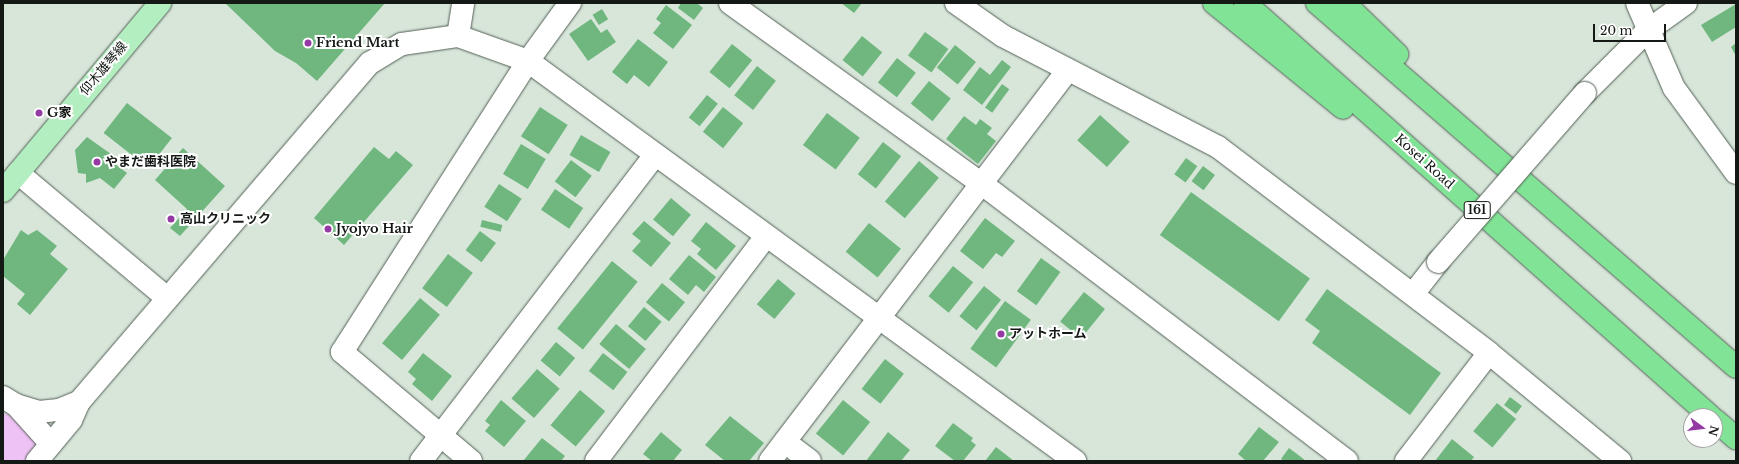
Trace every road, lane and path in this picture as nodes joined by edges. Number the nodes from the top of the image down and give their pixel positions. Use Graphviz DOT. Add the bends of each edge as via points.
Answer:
graph roads {
  1 [pos="160,3"];
  2 [pos="463,3"];
  3 [pos="570,3"];
  4 [pos="730,3"];
  5 [pos="956,3"];
  6 [pos="1214,3"];
  7 [pos="1245,3"];
  8 [pos="1317,3"];
  9 [pos="1344,3"];
  10 [pos="1637,3"];
  11 [pos="1686,3"];
  12 [pos="1647,31"];
  13 [pos="458,36"];
  14 [pos="528,61"];
  15 [pos="1067,71"];
  16 [pos="655,155"];
  17 [pos="18,172"];
  18 [pos="1736,173"];
  19 [pos="982,184"];
  20 [pos="3,191"];
  21 [pos="1578,229"];
  22 [pos="766,236"];
  23 [pos="1546,272"];
  24 [pos="1413,294"];
  25 [pos="167,298"];
  26 [pos="879,317"];
  27 [pos="1489,353"];
  28 [pos="1736,367"];
  29 [pos="9,401"];
  30 [pos="79,402"];
  31 [pos="1701,408"];
  32 [pos="1723,427"];
  33 [pos="441,435"];
  34 [pos="1736,438"];
  35 [pos="785,442"];
  36 [pos="51,444"];
  37 [pos="37,461"];
  38 [pos="421,461"];
  39 [pos="471,461"];
  40 [pos="596,461"];
  41 [pos="770,461"];
  42 [pos="810,461"];
  43 [pos="1075,461"];
  44 [pos="1347,461"];
  45 [pos="1406,461"];
  46 [pos="1620,461"];
  1 -- 17 [label="main road, 仰木雄琴線"];
  2 -- 13 [label="street"];
  3 -- 14 [label="street"];
  4 -- 19 [label="street"];
  5 -- 15 [label="street" via="1003,36"];
  6 -- 23 [label="highway"];
  7 -- 23 [label="highway, Kosei Road / 161"];
  8 -- 21 [label="highway"];
  9 -- 21 [label="highway"];
  10 -- 12 [label="street"];
  11 -- 12 [label="street"];
  12 -- 18 [label="street" via="1674,88"];
  12 -- 24 [label="street, bridge" via="1584,93"];
  13 -- 14 [label="street"];
  13 -- 25 [label="street" via="402,44 370,63"];
  14 -- 16 [label="street"];
  14 -- 33 [label="street" via="342,352"];
  15 -- 19 [label="street"];
  15 -- 24 [label="street" via="1218,147"];
  16 -- 22 [label="street"];
  16 -- 33 [label="street"];
  17 -- 20 [label="main road, 仰木雄琴線"];
  17 -- 25 [label="street"];
  19 -- 26 [label="street"];
  19 -- 44 [label="street"];
  21 -- 28 [label="highway"];
  22 -- 26 [label="street"];
  22 -- 40 [label="street"];
  23 -- 31 [label="highway, Kosei Road / 161"];
  24 -- 27 [label="street"];
  25 -- 30 [label="street"];
  26 -- 35 [label="street"];
  26 -- 43 [label="street"];
  27 -- 45 [label="street"];
  27 -- 46 [label="street"];
  29 -- 30 [label="street" via="39,412 59,410"];
  29 -- 36 [label="street"];
  30 -- 36 [label="street" via="71,420"];
  32 -- 34 [label="highway"];
  33 -- 38 [label="street"];
  33 -- 39 [label="street"];
  35 -- 41 [label="street"];
  35 -- 42 [label="street"];
  36 -- 37 [label="street"];
}
